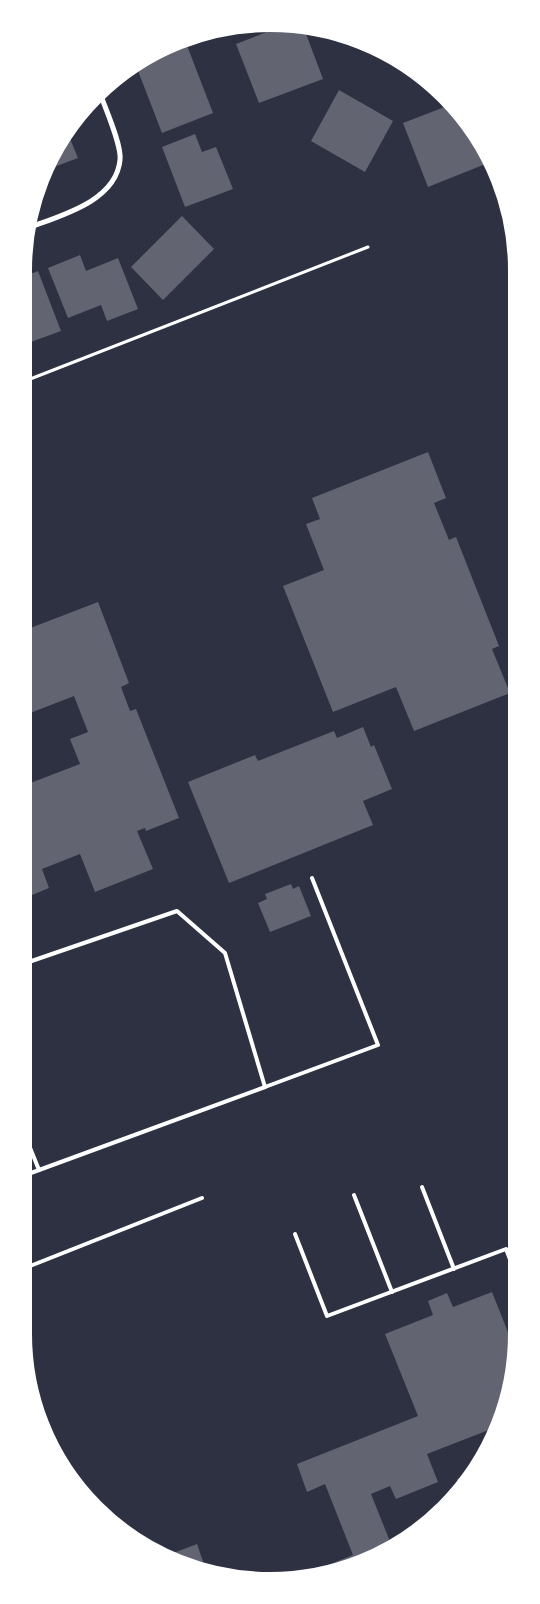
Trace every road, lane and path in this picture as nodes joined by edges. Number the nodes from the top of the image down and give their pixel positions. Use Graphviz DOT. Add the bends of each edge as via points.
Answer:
graph roads {
  1 [pos="101,97"];
  2 [pos="33,226"];
  3 [pos="368,247"];
  4 [pos="29,379"];
  5 [pos="312,878"];
  6 [pos="29,961"];
  7 [pos="265,1087"];
  8 [pos="29,1145"];
  9 [pos="39,1170"];
  10 [pos="29,1174"];
  11 [pos="422,1187"];
  12 [pos="354,1194"];
  13 [pos="202,1198"];
  14 [pos="295,1234"];
  15 [pos="511,1262"];
  16 [pos="29,1266"];
  17 [pos="454,1268"];
  18 [pos="392,1292"];
  1 -- 2 [label="street" via="120,158 115,181 88,204"];
  3 -- 4 [label="path"];
  5 -- 7 [label="lane" via="378,1045"];
  6 -- 7 [label="lane" via="177,911 225,953"];
  7 -- 9 [label="lane"];
  8 -- 9 [label="lane"];
  9 -- 10 [label="lane"];
  11 -- 17 [label="lane"];
  12 -- 18 [label="lane"];
  13 -- 16 [label="lane"];
  14 -- 18 [label="lane" via="327,1316"];
  15 -- 17 [label="lane" via="506,1249"];
  17 -- 18 [label="lane"];
}
